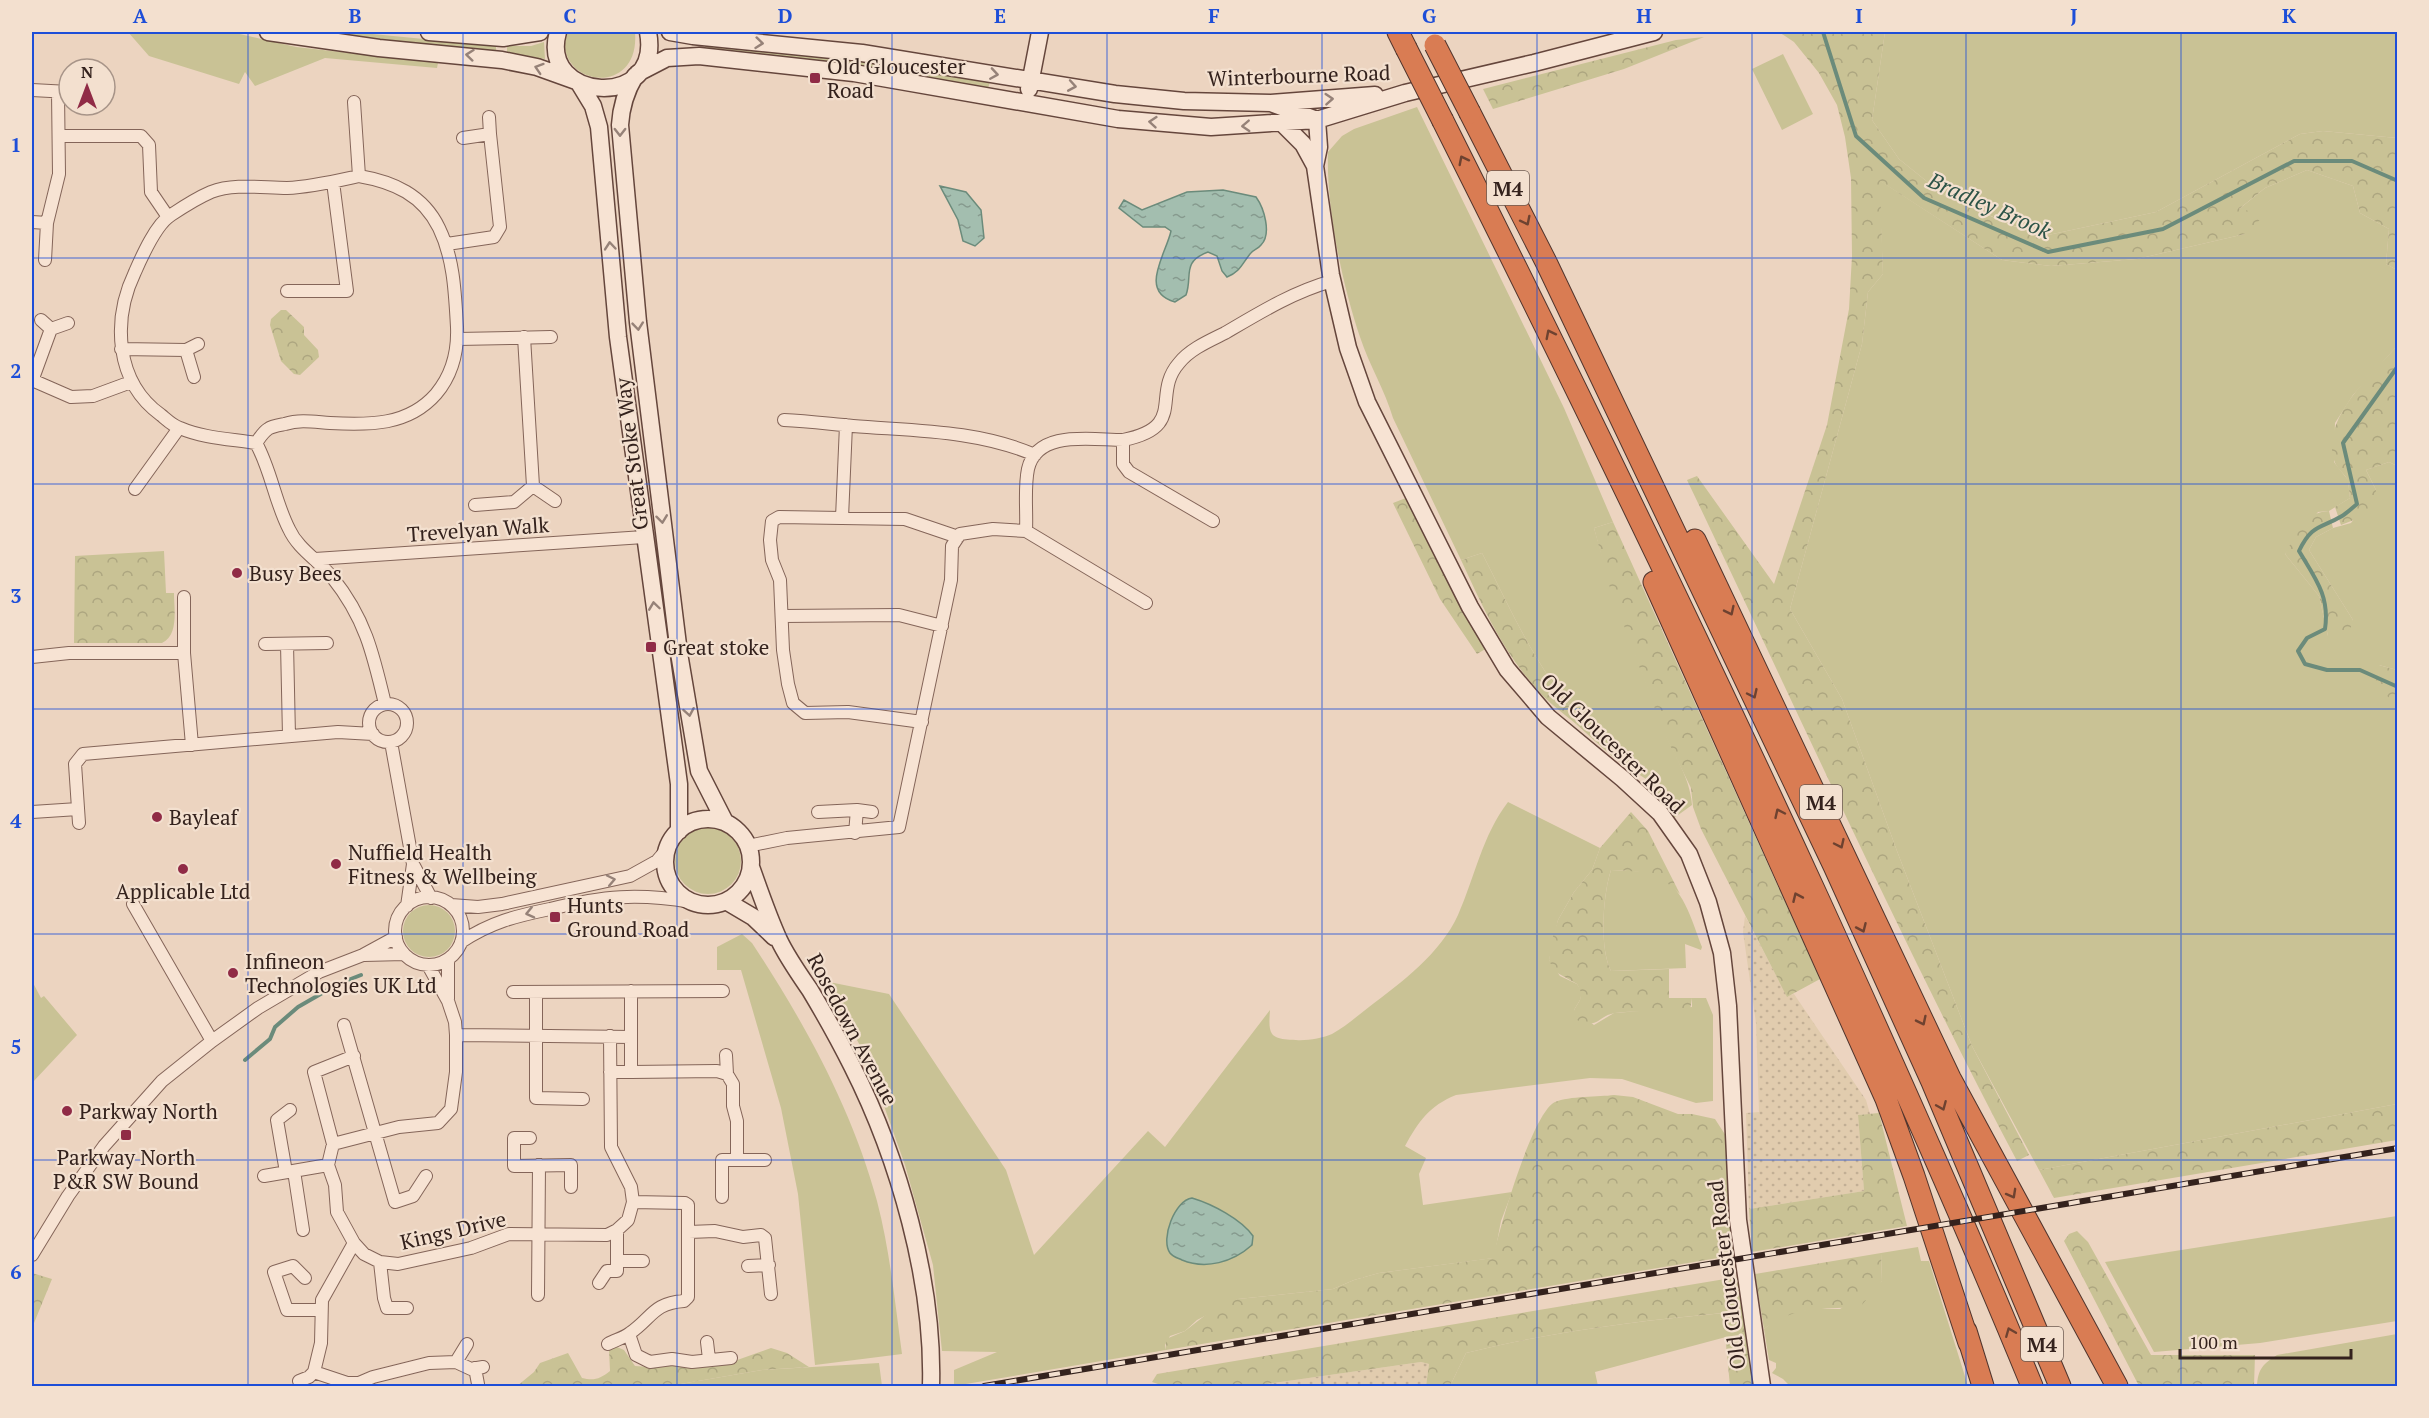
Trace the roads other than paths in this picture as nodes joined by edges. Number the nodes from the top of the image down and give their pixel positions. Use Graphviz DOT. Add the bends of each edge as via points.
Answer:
graph roads {
  1 [pos="268,32"];
  2 [pos="429,32"];
  3 [pos="540,32"];
  4 [pos="558,32"];
  5 [pos="648,32"];
  6 [pos="670,32"];
  7 [pos="1040,32"];
  8 [pos="1654,32"];
  9 [pos="1432,38"];
  10 [pos="1402,40"];
  11 [pos="637,75"];
  12 [pos="1030,79"];
  13 [pos="578,82"];
  14 [pos="32,90"];
  15 [pos="57,92"];
  16 [pos="1405,93"];
  17 [pos="354,102"];
  18 [pos="1027,102"];
  19 [pos="1271,103"];
  20 [pos="62,117"];
  21 [pos="489,117"];
  22 [pos="1317,120"];
  23 [pos="1282,123"];
  24 [pos="490,134"];
  25 [pos="60,136"];
  26 [pos="463,138"];
  27 [pos="1316,166"];
  28 [pos="359,176"];
  29 [pos="333,182"];
  30 [pos="168,217"];
  31 [pos="32,222"];
  32 [pos="46,223"];
  33 [pos="447,244"];
  34 [pos="45,260"];
  35 [pos="1546,262"];
  36 [pos="1332,281"];
  37 [pos="287,291"];
  38 [pos="68,323"];
  39 [pos="551,336"];
  40 [pos="524,337"];
  41 [pos="458,339"];
  42 [pos="198,344"];
  43 [pos="122,349"];
  44 [pos="186,350"];
  45 [pos="1569,372"];
  46 [pos="194,377"];
  47 [pos="32,381"];
  48 [pos="131,382"];
  49 [pos="784,420"];
  50 [pos="846,425"];
  51 [pos="179,428"];
  52 [pos="1123,440"];
  53 [pos="256,443"];
  54 [pos="1035,455"];
  55 [pos="533,486"];
  56 [pos="135,489"];
  57 [pos="555,501"];
  58 [pos="475,505"];
  59 [pos="842,518"];
  60 [pos="1213,520"];
  61 [pos="1026,531"];
  62 [pos="644,537"];
  63 [pos="958,537"];
  64 [pos="315,559"];
  65 [pos="184,597"];
  66 [pos="1146,603"];
  67 [pos="783,616"];
  68 [pos="942,626"];
  69 [pos="265,644"];
  70 [pos="287,644"];
  71 [pos="327,644"];
  72 [pos="184,653"];
  73 [pos="32,657"];
  74 [pos="384,704"];
  75 [pos="369,718"];
  76 [pos="922,722"];
  77 [pos="338,732"];
  78 [pos="373,734"];
  79 [pos="289,736"];
  80 [pos="391,742"];
  81 [pos="192,745"];
  82 [pos="78,809"];
  83 [pos="856,810"];
  84 [pos="32,812"];
  85 [pos="818,812"];
  86 [pos="872,812"];
  87 [pos="725,822"];
  88 [pos="79,823"];
  89 [pos="679,831"];
  90 [pos="855,833"];
  91 [pos="748,846"];
  92 [pos="668,848"];
  93 [pos="413,864"];
  94 [pos="751,867"];
  95 [pos="431,898"];
  96 [pos="726,901"];
  97 [pos="691,902"];
  98 [pos="133,904"];
  99 [pos="451,905"];
  100 [pos="407,906"];
  101 [pos="1830,924"];
  102 [pos="396,937"];
  103 [pos="779,941"];
  104 [pos="461,942"];
  105 [pos="404,954"];
  106 [pos="363,955"];
  107 [pos="448,959"];
  108 [pos="428,965"];
  109 [pos="631,991"];
  110 [pos="723,991"];
  111 [pos="513,992"];
  112 [pos="536,992"];
  113 [pos="448,1001"];
  114 [pos="344,1025"];
  115 [pos="456,1035"];
  116 [pos="610,1036"];
  117 [pos="631,1036"];
  118 [pos="536,1037"];
  119 [pos="212,1041"];
  120 [pos="726,1055"];
  121 [pos="354,1056"];
  122 [pos="610,1072"];
  123 [pos="631,1072"];
  124 [pos="722,1072"];
  125 [pos="583,1099"];
  126 [pos="290,1110"];
  127 [pos="376,1133"];
  128 [pos="530,1138"];
  129 [pos="333,1144"];
  130 [pos="737,1160"];
  131 [pos="765,1160"];
  132 [pos="328,1165"];
  133 [pos="539,1165"];
  134 [pos="290,1172"];
  135 [pos="264,1176"];
  136 [pos="426,1176"];
  137 [pos="571,1187"];
  138 [pos="722,1197"];
  139 [pos="633,1202"];
  140 [pos="303,1230"];
  141 [pos="617,1230"];
  142 [pos="689,1232"];
  143 [pos="540,1236"];
  144 [pos="354,1243"];
  145 [pos="32,1255"];
  146 [pos="617,1261"];
  147 [pos="643,1261"];
  148 [pos="380,1262"];
  149 [pos="769,1265"];
  150 [pos="748,1266"];
  151 [pos="305,1278"];
  152 [pos="599,1283"];
  153 [pos="771,1294"];
  154 [pos="538,1295"];
  155 [pos="407,1308"];
  156 [pos="321,1310"];
  157 [pos="629,1334"];
  158 [pos="707,1342"];
  159 [pos="1970,1343"];
  160 [pos="467,1344"];
  161 [pos="608,1344"];
  162 [pos="731,1358"];
  163 [pos="709,1359"];
  164 [pos="456,1362"];
  165 [pos="314,1372"];
  166 [pos="299,1381"];
  167 [pos="931,1382"];
  168 [pos="478,1384"];
  169 [pos="1762,1386"];
  170 [pos="1983,1386"];
  171 [pos="2032,1386"];
  172 [pos="2060,1386"];
  173 [pos="2117,1386"];
  13 -- 1 [label="main road, one-way" via="537,67 502,60"];
  2 -- 3 [label="main road" via="503,38"];
  4 -- 13 [label="main road" via="560,62"];
  5 -- 11 [label="main road" via="646,61"];
  6 -- 12 [label="main road, Winterbourne Road, one-way" via="862,53"];
  7 -- 12 [label="main road"];
  8 -- 16 [label="main road"];
  9 -- 35 [label="highway, M4, one-way, bridge"];
  45 -- 10 [label="highway, M4, one-way, bridge"];
  11 -- 13 [label="main road" via="609,89"];
  11 -- 18 [label="main road, Winterbourne Road" via="667,58 699,56 854,73"];
  11 -- 87 [label="main road, Great Stoke Way, one-way" via="629,86 620,125 638,322 679,652 699,771"];
  12 -- 18 [label="main road"];
  12 -- 19 [label="main road, Winterbourne Road, one-way" via="1184,101"];
  62 -- 13 [label="main road, Great Stoke Way, one-way" via="618,337 599,127 593,106"];
  14 -- 15 [label="street"];
  19 -- 16 [label="main road, Winterbourne Road, one-way"];
  16 -- 22 [label="main road, Winterbourne Road"];
  17 -- 28 [label="street"];
  23 -- 18 [label="main road, Winterbourne Road, one-way" via="1200,126 1118,119"];
  19 -- 22 [label="main road"];
  20 -- 25 [label="street"];
  21 -- 24 [label="street"];
  22 -- 23 [label="main road, Winterbourne Road"];
  22 -- 27 [label="main road, Old Gloucester Road"];
  23 -- 27 [label="main road, Old Gloucester Road" via="1303,144"];
  24 -- 26 [label="street"];
  24 -- 33 [label="street" via="498,232 494,237"];
  25 -- 30 [label="street" via="141,136 148,144 151,192"];
  25 -- 32 [label="street" via="59,174"];
  27 -- 36 [label="main road, Old Gloucester Road"];
  28 -- 29 [label="street"];
  28 -- 33 [label="street" via="382,180 411,193 434,216"];
  29 -- 30 [label="street" via="289,188 227,188 211,192"];
  29 -- 37 [label="street" via="347,291"];
  30 -- 43 [label="street" via="147,246 129,283 121,315"];
  31 -- 32 [label="street"];
  32 -- 34 [label="street"];
  33 -- 41 [label="street"];
  35 -- 172 [label="highway, M4, one-way" via="1834,866 1932,1082"];
  35 -- 173 [label="highway, M4, one-way" via="1593,333 1731,611 1950,1078"];
  36 -- 52 [label="street" via="1270,306 1194,350 1178,363 1170,377 1162,419 1143,436"];
  36 -- 169 [label="main road, Old Gloucester Road" via="1348,348 1367,402 1488,640 1548,717 1660,813 1689,854 1708,902 1722,953 1728,1006 1738,1220"];
  38 -- 47 [label="street" via="46,325"];
  39 -- 40 [label="street"];
  40 -- 41 [label="street"];
  40 -- 55 [label="street"];
  41 -- 53 [label="street" via="453,365 441,388 427,404 402,419 374,425 296,420 268,428"];
  42 -- 44 [label="street"];
  43 -- 44 [label="street"];
  43 -- 48 [label="street"];
  44 -- 46 [label="street"];
  101 -- 45 [label="highway, M4, one-way"];
  159 -- 45 [label="highway, M4, one-way" via="1886,1099 1595,454"];
  47 -- 48 [label="street" via="71,397 93,396"];
  48 -- 51 [label="street" via="152,408"];
  49 -- 50 [label="street"];
  50 -- 54 [label="street" via="971,435"];
  50 -- 59 [label="street"];
  51 -- 53 [label="street"];
  51 -- 56 [label="street"];
  52 -- 54 [label="street" via="1055,440"];
  52 -- 60 [label="street" via="1123,464 1129,472"];
  53 -- 64 [label="street" via="288,528"];
  54 -- 61 [label="street" via="1028,469"];
  55 -- 57 [label="street"];
  55 -- 58 [label="street" via="514,502"];
  59 -- 63 [label="street" via="905,519"];
  59 -- 67 [label="street" via="772,521 772,560 780,580"];
  61 -- 63 [label="street" via="993,529"];
  61 -- 66 [label="street"];
  62 -- 64 [label="street, Trevelyan Walk"];
  89 -- 62 [label="main road, Great Stoke Way, one-way" via="679,784"];
  63 -- 68 [label="street" via="952,546 951,579"];
  64 -- 74 [label="street" via="351,601 371,645"];
  65 -- 72 [label="street"];
  67 -- 68 [label="street" via="899,615"];
  67 -- 76 [label="street" via="788,684 794,703 805,712 848,712"];
  68 -- 76 [label="street"];
  69 -- 70 [label="street"];
  70 -- 71 [label="street"];
  70 -- 79 [label="street"];
  72 -- 73 [label="street" via="69,653"];
  72 -- 81 [label="street"];
  74 -- 75 [label="street"];
  74 -- 80 [label="street" via="401,708 407,718 405,733"];
  75 -- 77 [label="street"];
  75 -- 78 [label="street"];
  76 -- 90 [label="street" via="899,827"];
  77 -- 78 [label="street"];
  77 -- 79 [label="street"];
  78 -- 80 [label="street" via="381,741"];
  79 -- 81 [label="street"];
  80 -- 93 [label="street"];
  81 -- 82 [label="street" via="83,754 75,764"];
  82 -- 84 [label="street"];
  82 -- 88 [label="street"];
  83 -- 85 [label="street"];
  83 -- 86 [label="street"];
  83 -- 90 [label="street"];
  87 -- 89 [label="main road" via="700,820"];
  87 -- 91 [label="main road" via="739,831"];
  89 -- 92 [label="main road"];
  90 -- 91 [label="street" via="787,838"];
  91 -- 94 [label="main road"];
  92 -- 97 [label="main road" via="667,873 675,889"];
  99 -- 92 [label="street, one-way" via="502,904 630,876 657,861"];
  93 -- 95 [label="street"];
  93 -- 100 [label="street"];
  94 -- 96 [label="main road" via="744,887"];
  94 -- 103 [label="main road, Rosedown Avenue"];
  95 -- 99 [label="street"];
  95 -- 100 [label="street" via="418,899"];
  96 -- 97 [label="main road" via="704,905"];
  96 -- 103 [label="main road, Rosedown Avenue" via="753,917"];
  97 -- 104 [label="street, one-way" via="655,896 594,898 506,919"];
  98 -- 119 [label="street"];
  99 -- 104 [label="street" via="462,922"];
  100 -- 102 [label="street" via="396,926"];
  101 -- 159 [label="highway, M4" via="1858,1014 1920,1174"];
  171 -- 101 [label="highway, M4, one-way" via="1930,1145"];
  102 -- 105 [label="street"];
  102 -- 106 [label="street"];
  103 -- 167 [label="main road, Rosedown Avenue" via="843,1048 889,1151 916,1248"];
  104 -- 107 [label="street"];
  105 -- 106 [label="street"];
  105 -- 108 [label="street"];
  106 -- 119 [label="street" via="319,972"];
  107 -- 108 [label="street"];
  107 -- 113 [label="street"];
  108 -- 113 [label="street"];
  109 -- 110 [label="street"];
  109 -- 112 [label="street"];
  109 -- 117 [label="street"];
  111 -- 112 [label="street"];
  112 -- 118 [label="street"];
  113 -- 115 [label="street"];
  114 -- 121 [label="street"];
  115 -- 118 [label="street"];
  115 -- 127 [label="street" via="451,1109 438,1123"];
  116 -- 117 [label="street"];
  116 -- 118 [label="street"];
  116 -- 122 [label="street"];
  117 -- 123 [label="street"];
  118 -- 125 [label="street" via="536,1098"];
  119 -- 145 [label="street" via="162,1081 104,1146"];
  120 -- 124 [label="street"];
  121 -- 127 [label="street"];
  121 -- 129 [label="street" via="314,1072"];
  122 -- 123 [label="street"];
  122 -- 139 [label="street" via="611,1147 631,1187"];
  123 -- 124 [label="street"];
  124 -- 130 [label="street" via="733,1084"];
  126 -- 134 [label="street" via="277,1120"];
  127 -- 129 [label="street"];
  127 -- 136 [label="street, Kings Drive" via="395,1202 413,1196"];
  128 -- 133 [label="street" via="514,1138 514,1166"];
  129 -- 132 [label="street, Kings Drive"];
  130 -- 131 [label="street"];
  130 -- 138 [label="street" via="722,1160"];
  132 -- 134 [label="street"];
  132 -- 144 [label="street, Kings Drive" via="336,1185 337,1212"];
  133 -- 137 [label="street" via="571,1165"];
  133 -- 143 [label="street"];
  134 -- 135 [label="street"];
  134 -- 140 [label="street"];
  139 -- 141 [label="street" via="628,1220"];
  139 -- 142 [label="street" via="685,1203 689,1209"];
  141 -- 143 [label="street, Kings Drive" via="607,1235"];
  141 -- 146 [label="street"];
  142 -- 149 [label="street" via="761,1235 767,1243"];
  142 -- 157 [label="street" via="687,1299 659,1307"];
  143 -- 148 [label="street, Kings Drive" via="509,1234 440,1255 398,1264"];
  143 -- 154 [label="street"];
  144 -- 148 [label="street, Kings Drive"];
  144 -- 156 [label="street" via="322,1299"];
  146 -- 147 [label="street"];
  146 -- 152 [label="street" via="617,1271 607,1271"];
  148 -- 155 [label="street, Kings Drive" via="387,1308"];
  149 -- 150 [label="street"];
  149 -- 153 [label="street"];
  151 -- 156 [label="street" via="293,1266 274,1272 287,1310"];
  156 -- 165 [label="street" via="321,1343"];
  157 -- 161 [label="street"];
  157 -- 163 [label="street" via="636,1355 643,1360"];
  158 -- 163 [label="street"];
  159 -- 170 [label="highway, M4"];
  160 -- 164 [label="street"];
  162 -- 163 [label="street"];
  164 -- 165 [label="street" via="429,1364 359,1383"];
  164 -- 168 [label="street" via="479,1368"];
  165 -- 166 [label="street"];
}
